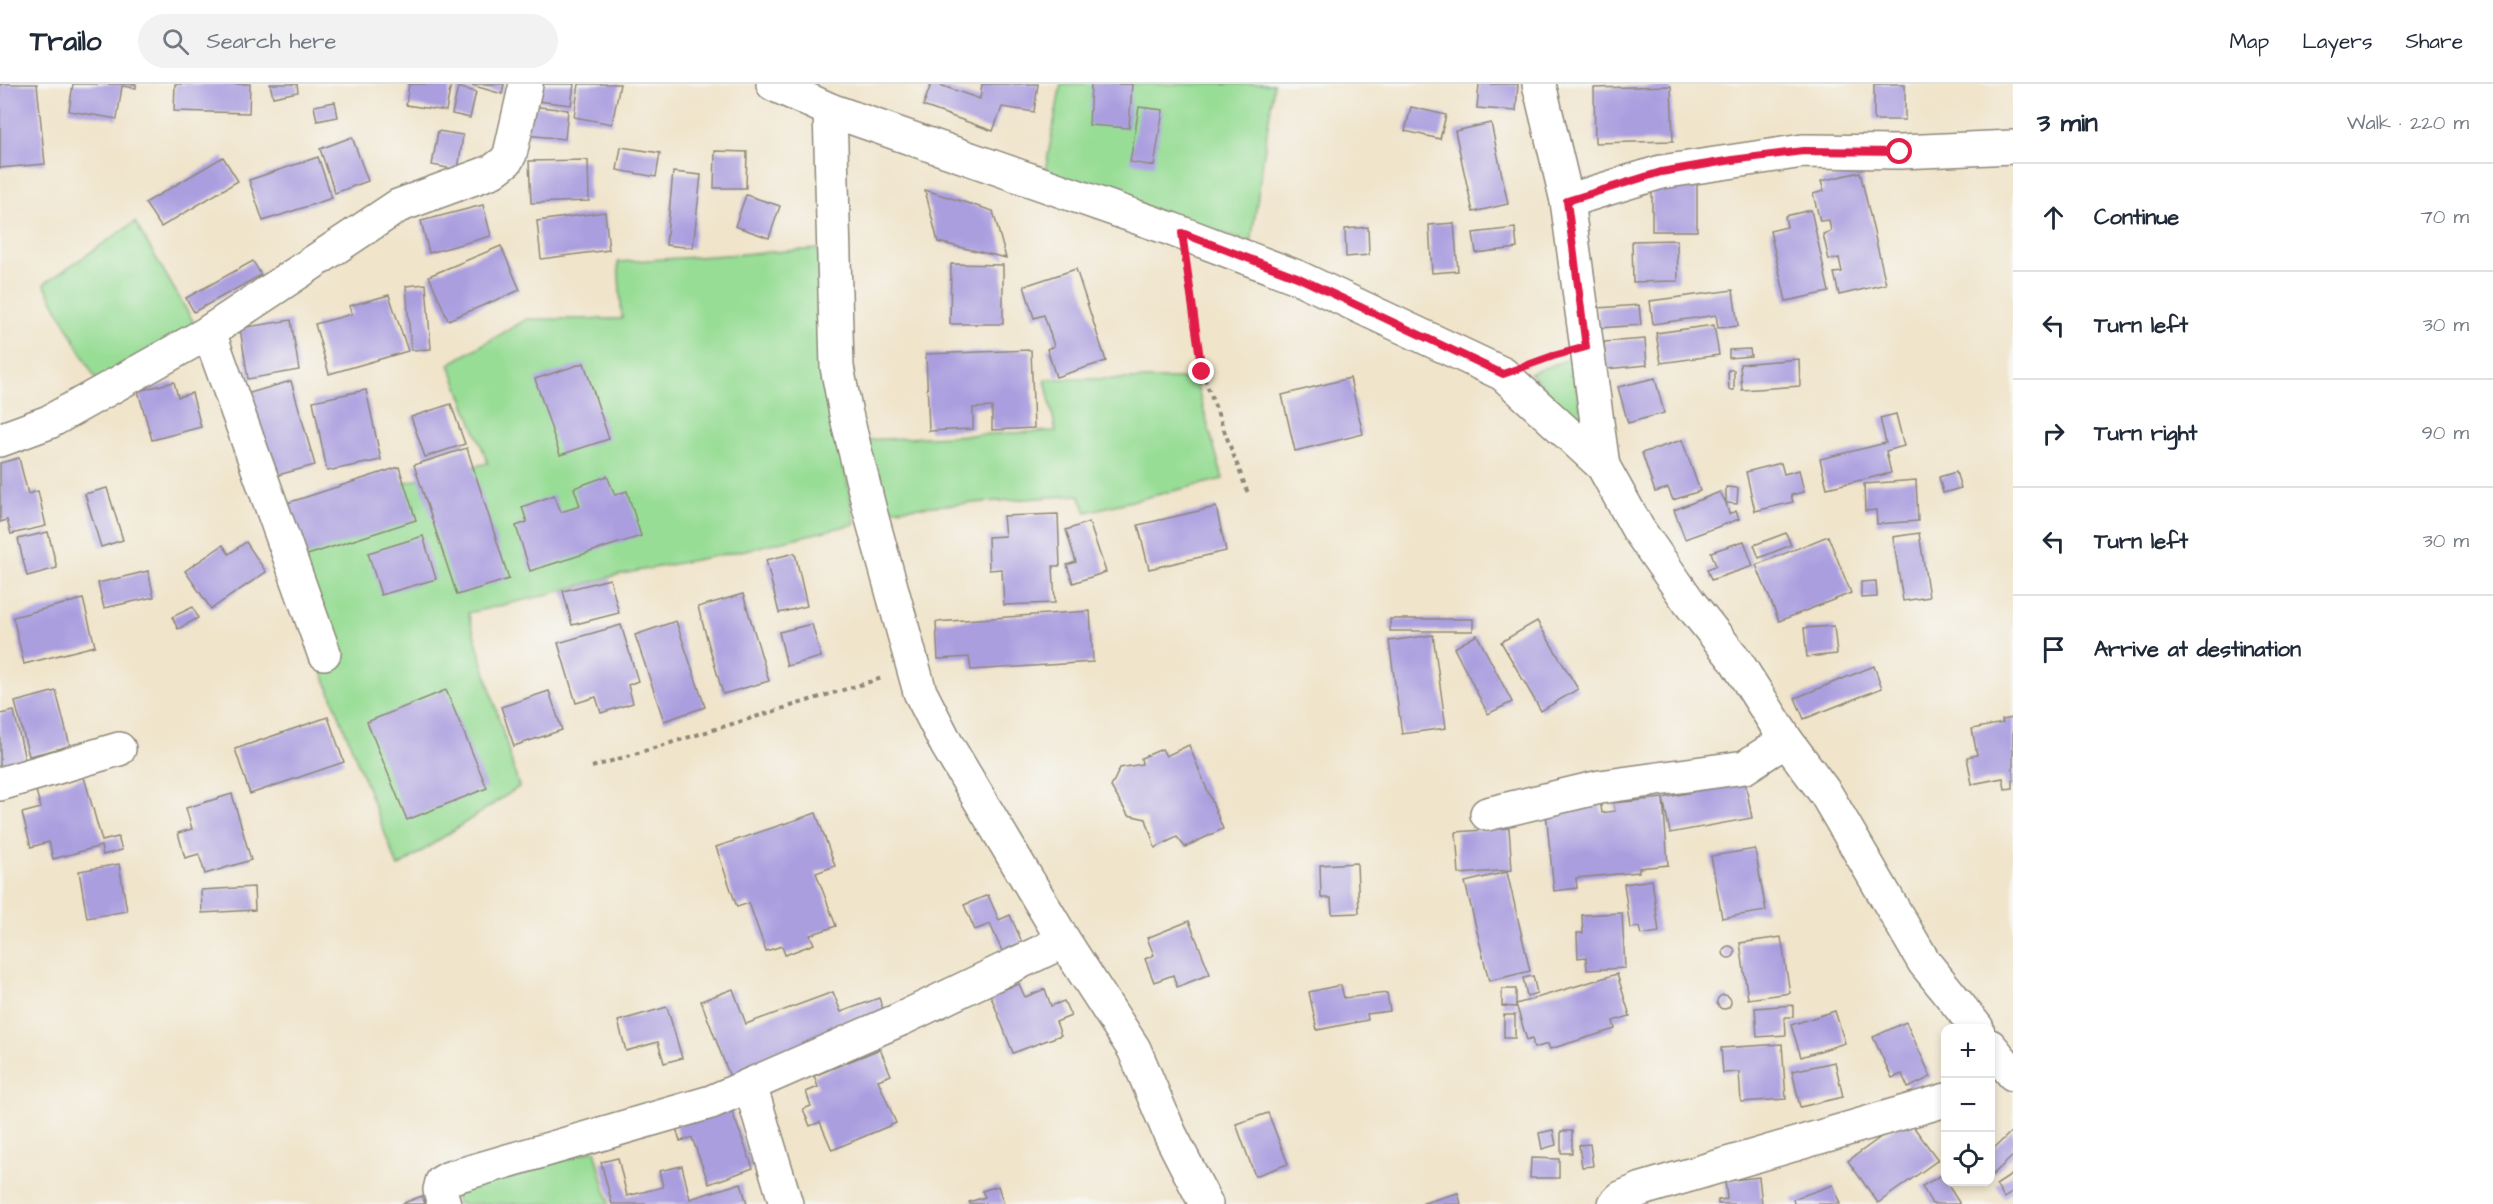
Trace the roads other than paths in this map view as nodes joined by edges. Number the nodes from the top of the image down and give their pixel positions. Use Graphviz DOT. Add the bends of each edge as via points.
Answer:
graph roads {
  1 [pos="526,84"];
  2 [pos="1539,84"];
  3 [pos="777,85"];
  4 [pos="830,110"];
  5 [pos="2013,147"];
  6 [pos="1567,201"];
  7 [pos="209,332"];
  8 [pos="0,440"];
  9 [pos="1603,466"];
  10 [pos="324,653"];
  11 [pos="1786,740"];
  12 [pos="119,749"];
  13 [pos="0,784"];
  14 [pos="1488,814"];
  15 [pos="1064,941"];
  16 [pos="1973,1024"];
  17 [pos="1995,1052"];
  18 [pos="2013,1074"];
  19 [pos="2013,1080"];
  20 [pos="750,1085"];
  21 [pos="1995,1085"];
  22 [pos="1941,1101"];
  23 [pos="444,1204"];
  24 [pos="786,1204"];
  25 [pos="1206,1204"];
  26 [pos="1615,1204"];
  1 -- 7 [label="street" via="513,144 500,166 398,206"];
  2 -- 6 [label="street"];
  3 -- 4 [label="street"];
  4 -- 9 [label="street" via="1297,277 1503,374"];
  4 -- 15 [label="street" via="837,367 870,511 920,692 947,745"];
  5 -- 6 [label="street" via="1803,151 1661,172"];
  6 -- 9 [label="street"];
  7 -- 8 [label="street" via="49,422"];
  7 -- 10 [label="street"];
  9 -- 11 [label="street" via="1638,529 1736,661"];
  11 -- 14 [label="street" via="1744,767 1600,787"];
  11 -- 16 [label="street" via="1826,794 1924,962"];
  12 -- 13 [label="street"];
  15 -- 20 [label="street"];
  15 -- 25 [label="street" via="1134,1049 1170,1134"];
  17 -- 18 [label="street"];
  19 -- 21 [label="street"];
  20 -- 23 [label="street" via="711,1102 449,1178 442,1182 440,1190"];
  20 -- 24 [label="street"];
  22 -- 26 [label="street" via="1642,1189"];
}
